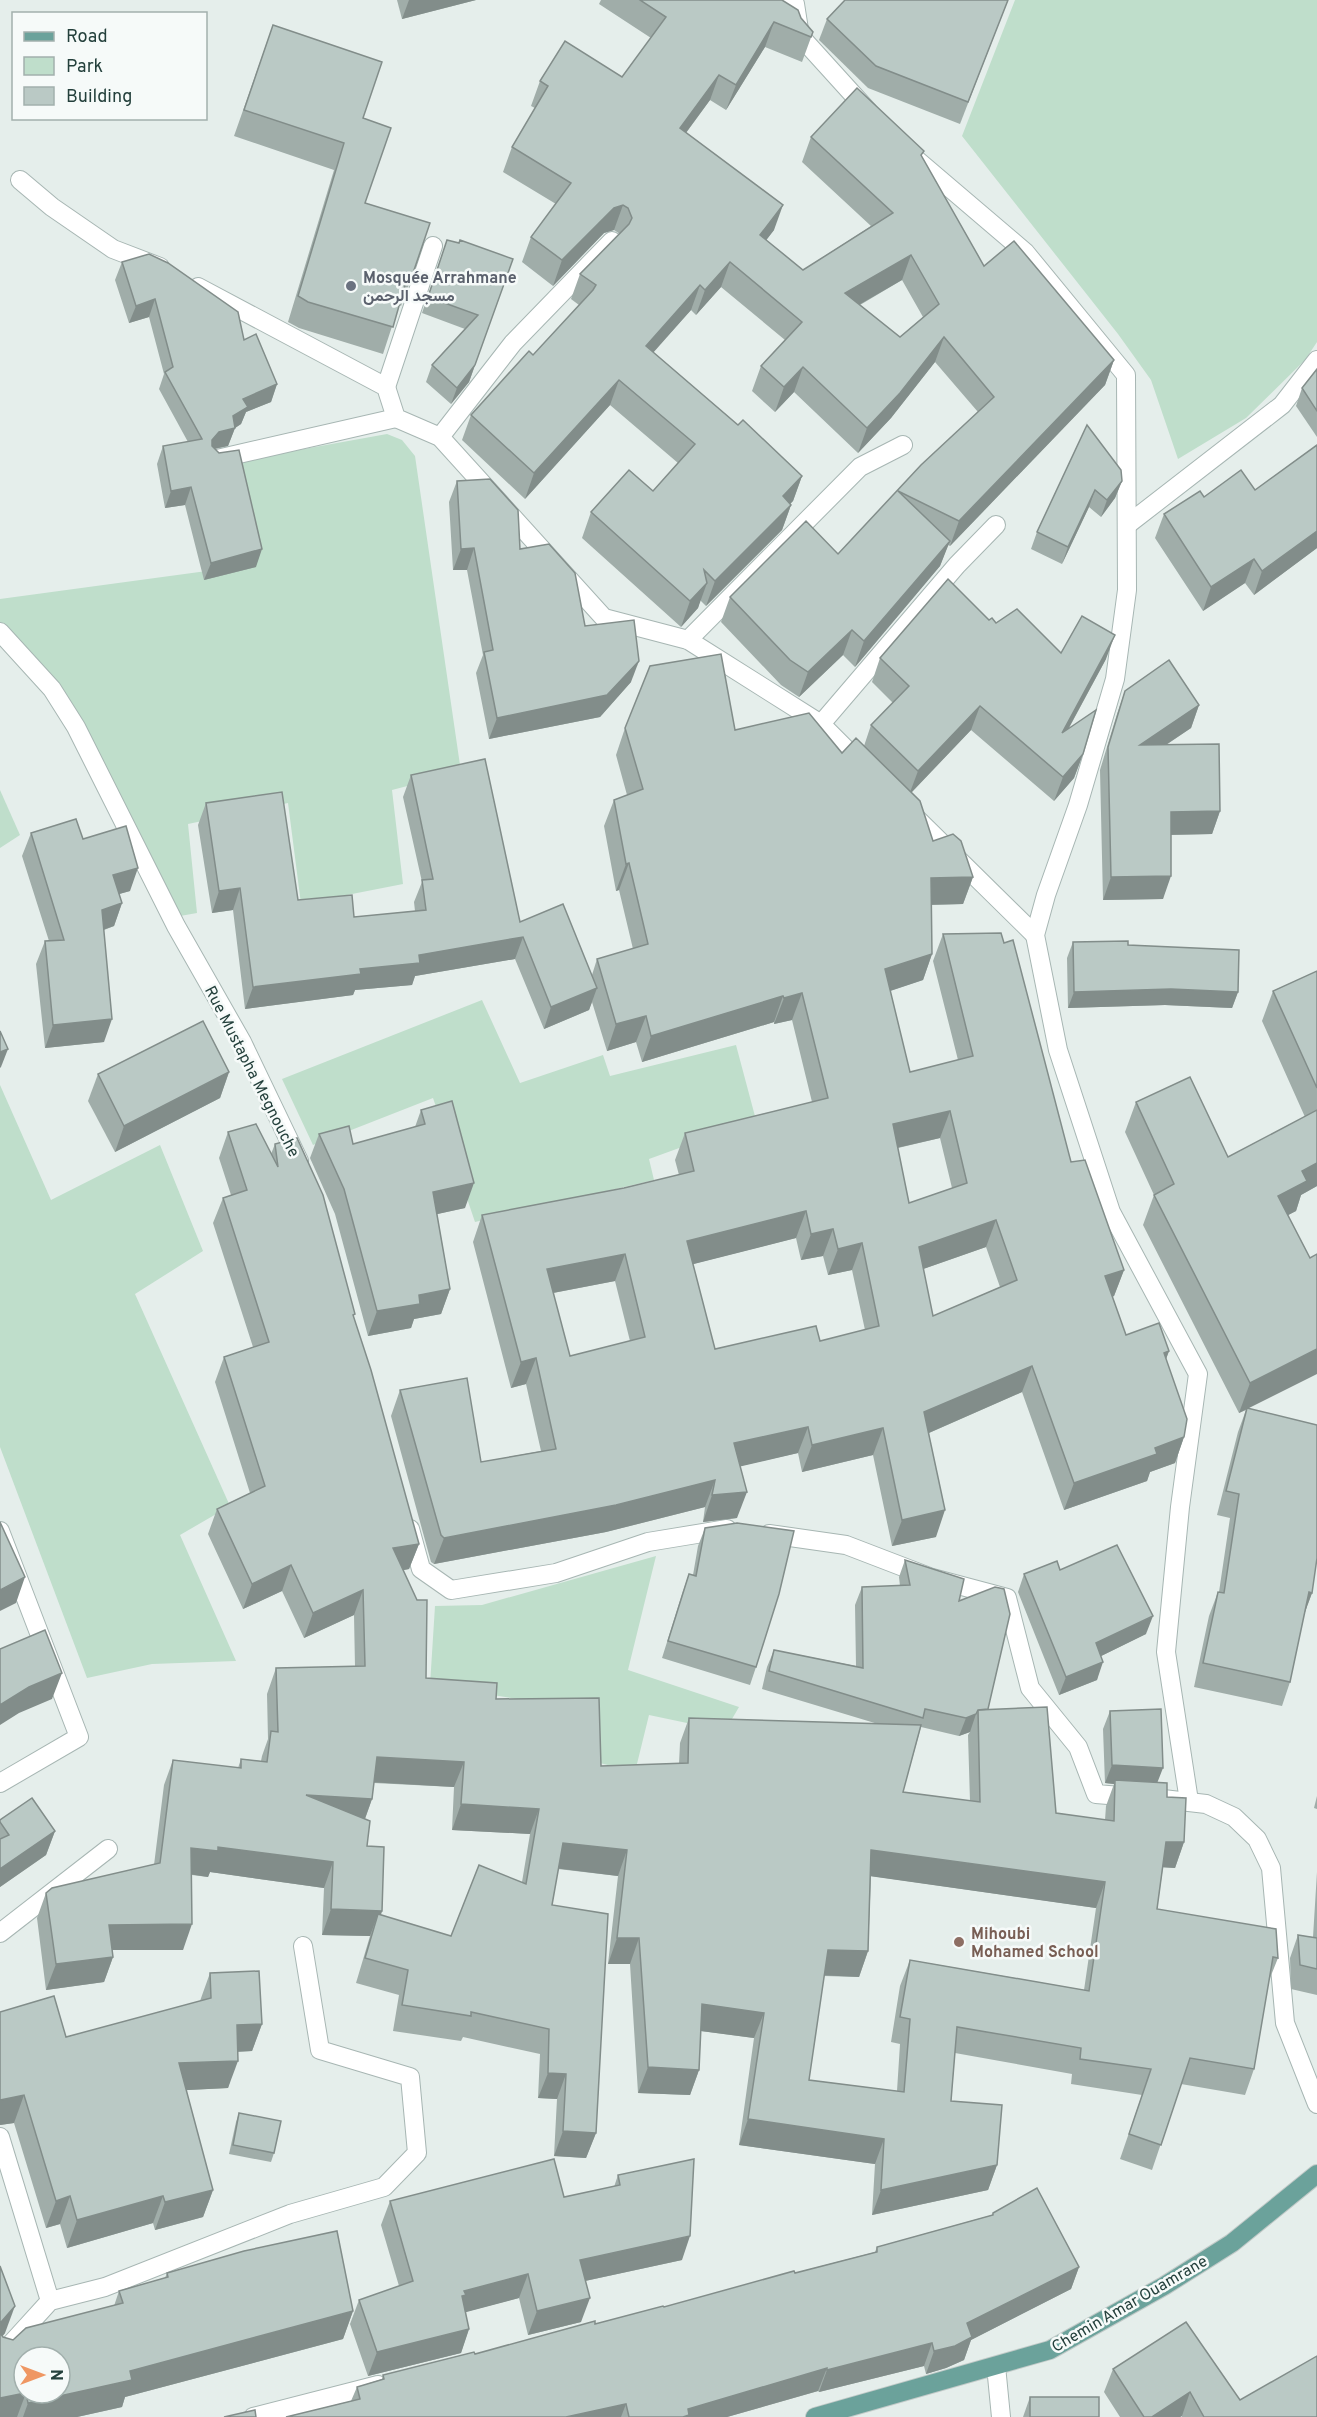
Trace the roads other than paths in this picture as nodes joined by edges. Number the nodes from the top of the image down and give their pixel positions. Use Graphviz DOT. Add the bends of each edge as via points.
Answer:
graph roads {
  1 [pos="792,1"];
  2 [pos="880,124"];
  3 [pos="895,141"];
  4 [pos="20,180"];
  5 [pos="612,241"];
  6 [pos="433,246"];
  7 [pos="1317,360"];
  8 [pos="386,387"];
  9 [pos="396,418"];
  10 [pos="440,437"];
  11 [pos="903,445"];
  12 [pos="216,460"];
  13 [pos="996,525"];
  14 [pos="1127,525"];
  15 [pos="0,632"];
  16 [pos="688,640"];
  17 [pos="821,724"];
  18 [pos="879,781"];
  19 [pos="903,805"];
  20 [pos="1035,935"];
  21 [pos="306,1178"];
  22 [pos="405,1512"];
  23 [pos="0,1531"];
  24 [pos="0,1783"];
  25 [pos="1189,1801"];
  26 [pos="108,1849"];
  27 [pos="0,1933"];
  28 [pos="303,1946"];
  29 [pos="1317,2104"];
  30 [pos="0,2137"];
  31 [pos="1317,2174"];
  32 [pos="50,2301"];
  33 [pos="0,2356"];
  34 [pos="996,2366"];
  35 [pos="391,2382"];
  36 [pos="253,2417"];
  37 [pos="815,2417"];
  38 [pos="1001,2417"];
  1 -- 2 [label="street" via="800,36"];
  3 -- 14 [label="street" via="1025,252 1126,375"];
  4 -- 8 [label="street" via="113,249 148,261"];
  5 -- 10 [label="street" via="513,343"];
  6 -- 8 [label="street"];
  7 -- 14 [label="street" via="1282,405"];
  8 -- 9 [label="street"];
  9 -- 10 [label="street"];
  9 -- 12 [label="street"];
  10 -- 16 [label="street" via="604,618"];
  11 -- 16 [label="street" via="860,467"];
  13 -- 17 [label="street"];
  14 -- 20 [label="street" via="1127,590 1115,679"];
  15 -- 21 [label="street, Rue Mustapha Megnouche" via="52,689 76,727 176,926 242,1042"];
  16 -- 17 [label="street"];
  17 -- 18 [label="street"];
  19 -- 20 [label="street"];
  20 -- 25 [label="street" via="1058,1050 1111,1212 1197,1374 1166,1652"];
  22 -- 25 [label="street" via="421,1569 450,1590 556,1573 648,1542 731,1529 846,1545 932,1578 1007,1598 1030,1688 1078,1747 1096,1794"];
  23 -- 24 [label="street" via="79,1737"];
  25 -- 29 [label="street" via="1234,1817 1257,1839 1271,1868 1285,2023"];
  26 -- 27 [label="street"];
  28 -- 32 [label="street" via="321,2050 410,2077 417,2153 384,2187 290,2214 105,2287"];
  30 -- 32 [label="street"];
  31 -- 34 [label="main road, Chemin Amar Ouamrane" via="1232,2243 1164,2286 1050,2350"];
  32 -- 33 [label="street"];
  34 -- 37 [label="main road, Chemin Amar Ouamrane"];
  34 -- 38 [label="street"];
  35 -- 36 [label="street"];
}
